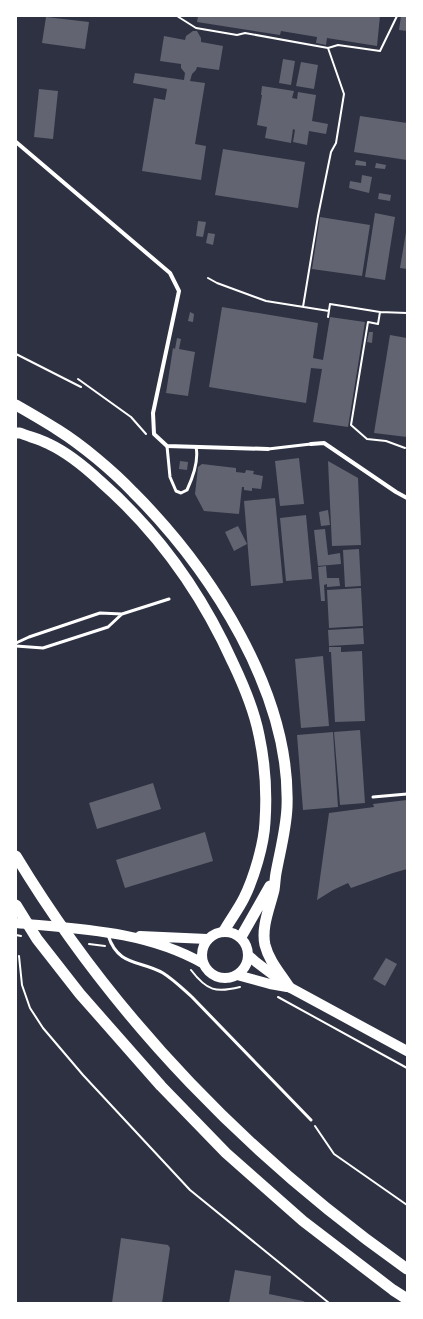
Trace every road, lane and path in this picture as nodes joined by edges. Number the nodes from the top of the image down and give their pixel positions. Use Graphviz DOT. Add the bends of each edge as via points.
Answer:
graph roads {
  1 [pos="177,16"];
  2 [pos="397,16"];
  3 [pos="328,48"];
  4 [pos="16,142"];
  5 [pos="208,278"];
  6 [pos="303,307"];
  7 [pos="329,312"];
  8 [pos="380,312"];
  9 [pos="407,313"];
  10 [pos="328,317"];
  11 [pos="16,354"];
  12 [pos="78,379"];
  13 [pos="81,387"];
  14 [pos="16,405"];
  15 [pos="16,433"];
  16 [pos="154,434"];
  17 [pos="311,444"];
  18 [pos="167,446"];
  19 [pos="196,447"];
  20 [pos="405,448"];
  21 [pos="268,449"];
  22 [pos="407,498"];
  23 [pos="169,599"];
  24 [pos="122,614"];
  25 [pos="16,644"];
  26 [pos="407,794"];
  27 [pos="373,797"];
  28 [pos="16,856"];
  29 [pos="276,874"];
  30 [pos="16,904"];
  31 [pos="16,923"];
  32 [pos="224,931"];
  33 [pos="106,932"];
  34 [pos="16,935"];
  35 [pos="23,936"];
  36 [pos="132,936"];
  37 [pos="241,938"];
  38 [pos="208,939"];
  39 [pos="83,944"];
  40 [pos="112,947"];
  41 [pos="248,955"];
  42 [pos="19,956"];
  43 [pos="204,964"];
  44 [pos="189,967"];
  45 [pos="237,974"];
  46 [pos="241,987"];
  47 [pos="289,987"];
  48 [pos="277,996"];
  49 [pos="407,1051"];
  50 [pos="407,1068"];
  51 [pos="311,1120"];
  52 [pos="407,1205"];
  53 [pos="407,1269"];
  54 [pos="407,1299"];
  55 [pos="329,1303"];
  1 -- 3 [label="path" via="196,28 245,33"];
  2 -- 3 [label="path" via="380,51 338,45"];
  3 -- 6 [label="path" via="344,94 336,143 331,152 318,216"];
  4 -- 16 [label="street" via="170,273 179,291 153,413"];
  5 -- 6 [label="path" via="266,301"];
  6 -- 7 [label="path"];
  7 -- 8 [label="path" via="330,304"];
  7 -- 10 [label="path"];
  8 -- 9 [label="path"];
  8 -- 20 [label="path" via="378,324 368,322 351,425 367,439 386,441"];
  11 -- 13 [label="path"];
  12 -- 16 [label="path" via="131,417 147,435"];
  14 -- 29 [label="highway" via="59,430 132,491 185,550 238,629 266,691 286,774 283,841"];
  15 -- 32 [label="highway" via="49,444 80,464 121,500 160,543 194,591 221,637 245,689 259,734 266,782 265,824 250,885"];
  16 -- 18 [label="street"];
  17 -- 21 [label="lane"];
  17 -- 22 [label="street" via="324,443"];
  18 -- 19 [label="street"];
  18 -- 19 [label="lane" via="170,477 176,490 181,493 187,490 190,483"];
  19 -- 21 [label="street"];
  23 -- 24 [label="lane"];
  24 -- 25 [label="lane" via="100,613 29,636"];
  24 -- 25 [label="lane" via="108,627 44,648"];
  26 -- 27 [label="lane"];
  28 -- 53 [label="highway" via="65,932 114,997 180,1073 297,1184"];
  29 -- 37 [label="highway"];
  29 -- 47 [label="highway" via="264,938 268,955"];
  30 -- 54 [label="highway" via="37,939 80,994 161,1086 226,1154 303,1221"];
  31 -- 33 [label="main road"];
  32 -- 37 [label="main road"];
  32 -- 38 [label="main road"];
  33 -- 36 [label="main road"];
  33 -- 40 [label="lane"];
  34 -- 35 [label="path"];
  36 -- 38 [label="main road"];
  36 -- 43 [label="main road" via="180,951"];
  37 -- 41 [label="main road"];
  38 -- 43 [label="main road" via="202,951"];
  39 -- 40 [label="path"];
  40 -- 51 [label="lane" via="128,961 162,973 177,983"];
  41 -- 45 [label="main road" via="245,966"];
  41 -- 47 [label="main road"];
  42 -- 55 [label="path" via="22,985 30,1008 43,1028 83,1074 190,1190"];
  43 -- 45 [label="main road" via="208,971 222,978"];
  44 -- 46 [label="path" via="202,984 209,988 218,991"];
  45 -- 47 [label="main road"];
  47 -- 49 [label="main road"];
  48 -- 50 [label="path"];
  51 -- 52 [label="path" via="334,1154"];
}
